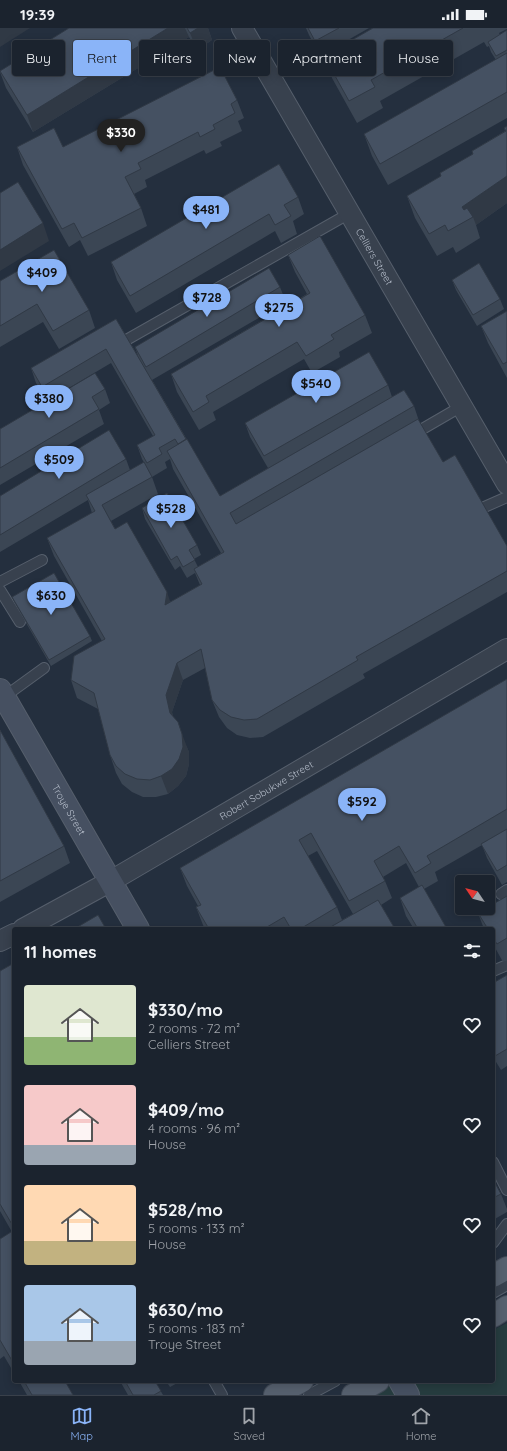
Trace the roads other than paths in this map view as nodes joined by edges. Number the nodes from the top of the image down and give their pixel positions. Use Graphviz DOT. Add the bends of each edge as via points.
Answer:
graph roads {
  1 [pos="242,28"];
  2 [pos="350,213"];
  3 [pos="128,339"];
  4 [pos="462,406"];
  5 [pos="400,442"];
  6 [pos="507,484"];
  7 [pos="507,497"];
  8 [pos="466,515"];
  9 [pos="42,560"];
  10 [pos="0,582"];
  11 [pos="0,590"];
  12 [pos="20,622"];
  13 [pos="507,649"];
  14 [pos="44,668"];
  15 [pos="2,694"];
  16 [pos="111,881"];
  17 [pos="27,927"];
  18 [pos="137,927"];
  19 [pos="12,935"];
  20 [pos="0,941"];
  21 [pos="507,965"];
  22 [pos="495,970"];
  23 [pos="495,1166"];
  24 [pos="507,1190"];
  25 [pos="507,1224"];
  26 [pos="495,1240"];
  27 [pos="507,1308"];
  28 [pos="495,1315"];
  29 [pos="215,1383"];
  30 [pos="298,1383"];
  31 [pos="331,1383"];
  32 [pos="374,1383"];
  33 [pos="401,1383"];
  34 [pos="222,1395"];
  35 [pos="275,1395"];
  36 [pos="309,1395"];
  37 [pos="353,1395"];
  38 [pos="408,1395"];
  1 -- 2 [label="street, Celliers Street"];
  2 -- 3 [label="lane"];
  2 -- 4 [label="street, Celliers Street"];
  4 -- 5 [label="lane"];
  4 -- 6 [label="street, Celliers Street"];
  7 -- 8 [label="lane"];
  9 -- 10 [label="lane"];
  11 -- 12 [label="lane"];
  13 -- 16 [label="street, Robert Sobukwe Street"];
  14 -- 15 [label="lane"];
  15 -- 16 [label="main road, Troye Street"];
  16 -- 17 [label="street, Robert Sobukwe Street"];
  16 -- 18 [label="main road, Troye Street"];
  19 -- 20 [label="street"];
  21 -- 22 [label="lane"];
  23 -- 24 [label="lane"];
  25 -- 26 [label="lane"];
  27 -- 28 [label="main road"];
  29 -- 34 [label="lane"];
  30 -- 35 [label="main road"];
  31 -- 36 [label="lane"];
  32 -- 37 [label="main road"];
  33 -- 38 [label="main road"];
}
